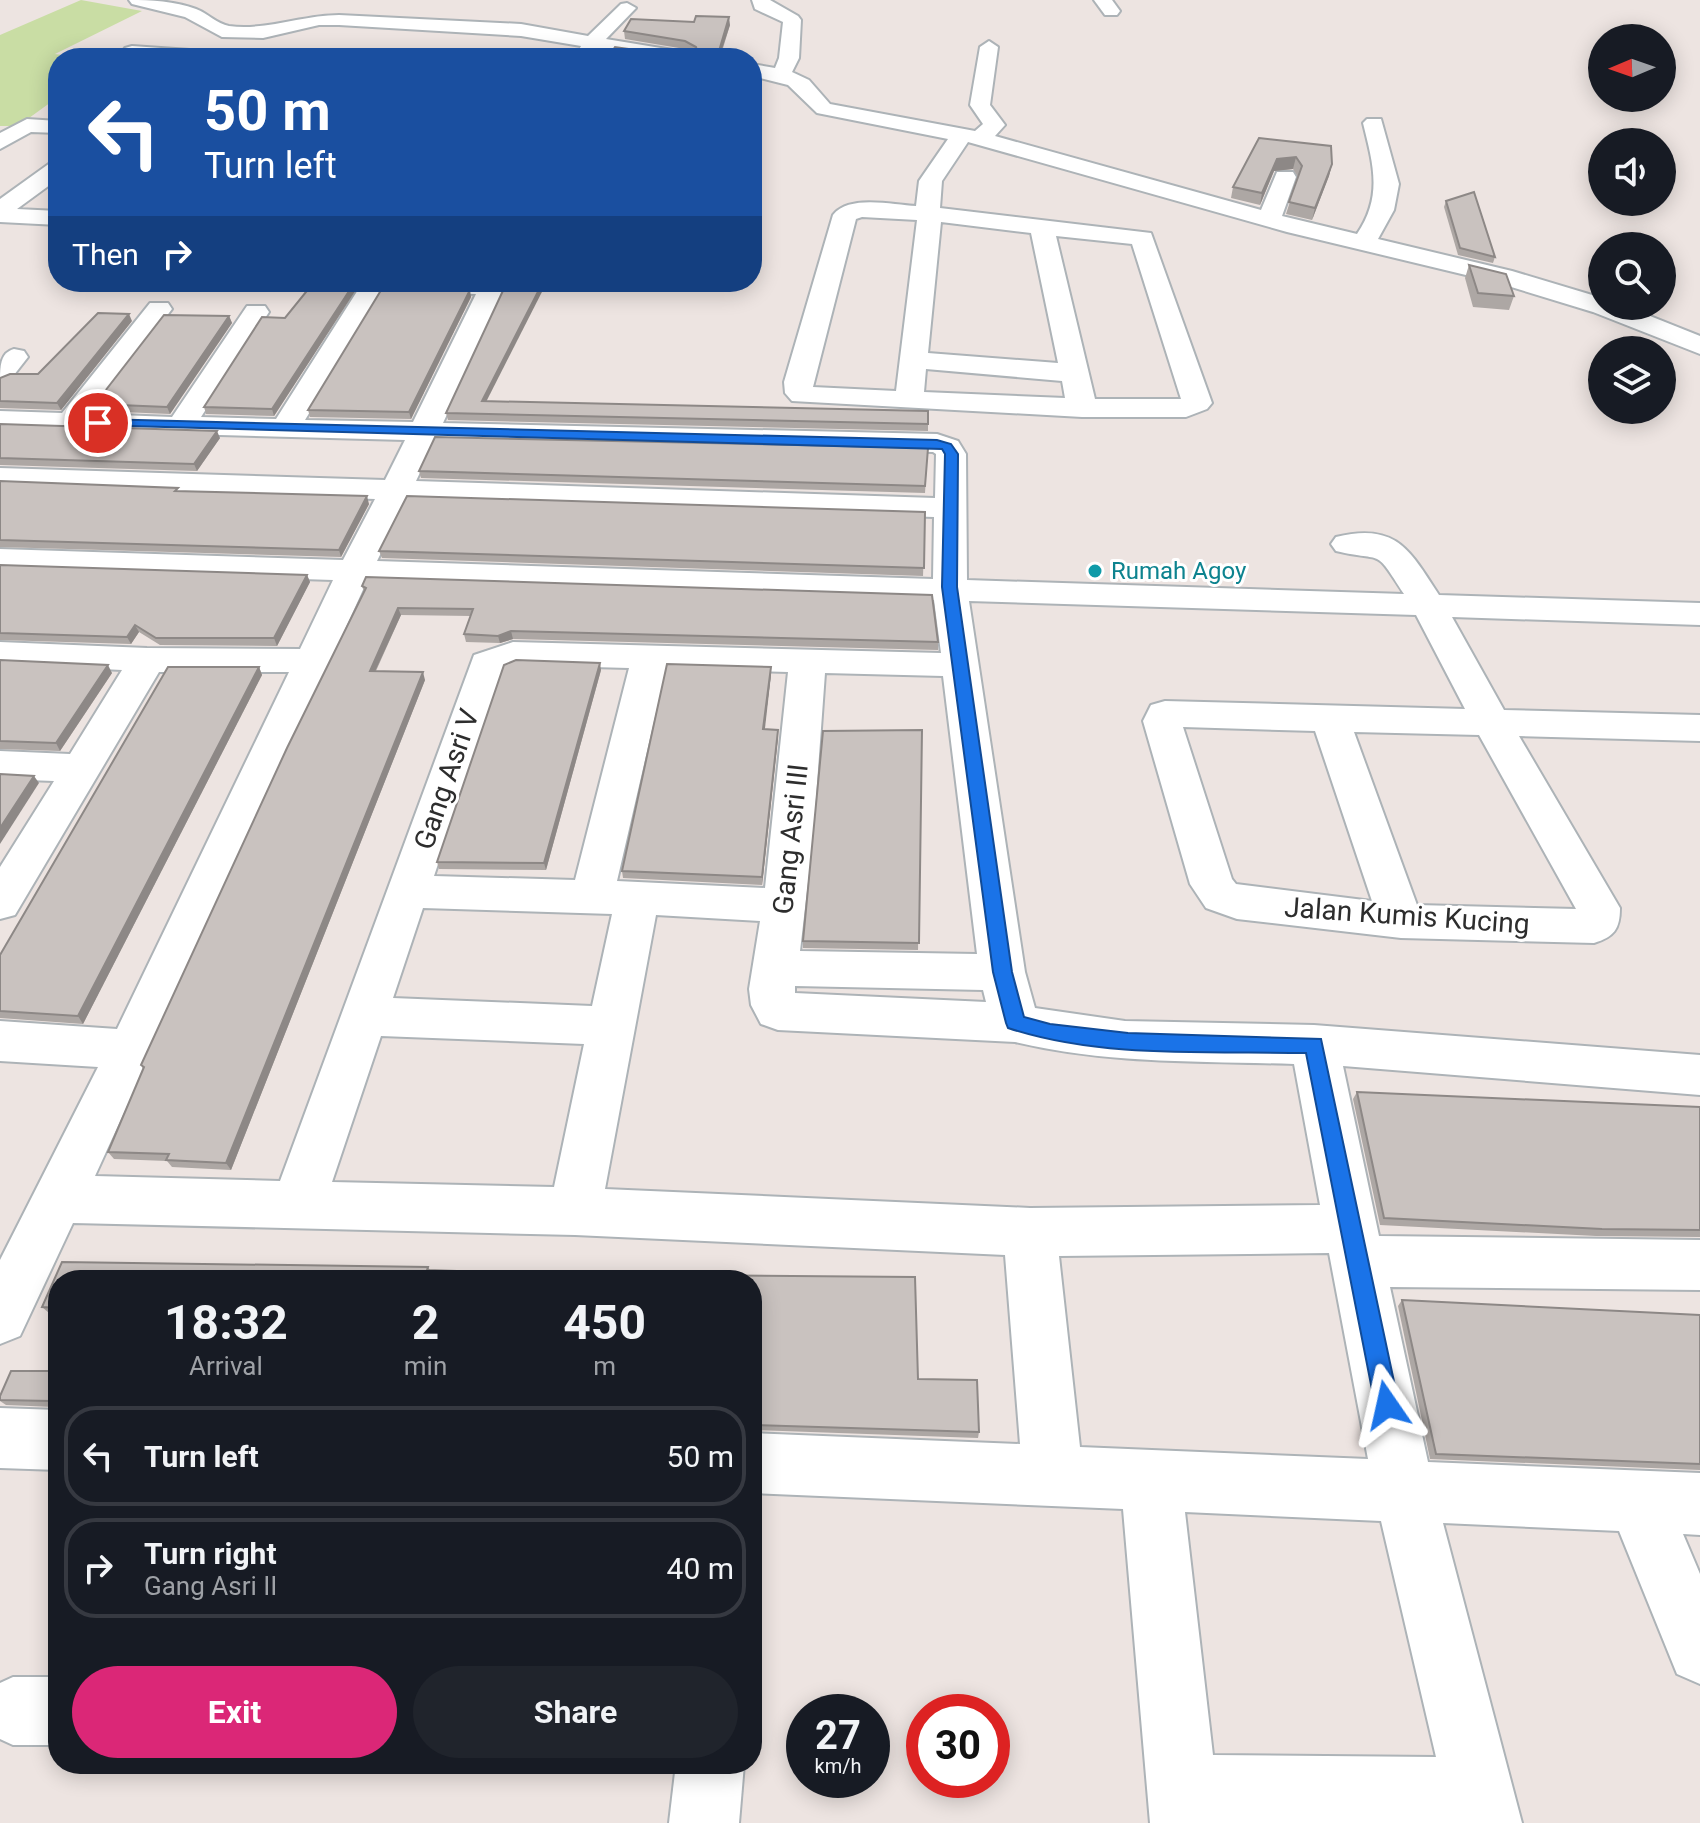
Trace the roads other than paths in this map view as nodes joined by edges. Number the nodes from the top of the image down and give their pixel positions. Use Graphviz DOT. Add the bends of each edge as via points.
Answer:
graph roads {
  1 [pos="138,0"];
  2 [pos="761,0"];
  3 [pos="354,3"];
  4 [pos="520,8"];
  5 [pos="627,8"];
  6 [pos="319,20"];
  7 [pos="492,28"];
  8 [pos="222,31"];
  9 [pos="560,35"];
  10 [pos="989,47"];
  11 [pos="200,48"];
  12 [pos="548,48"];
  13 [pos="584,48"];
  14 [pos="590,48"];
  15 [pos="762,72"];
  16 [pos="781,75"];
  17 [pos="860,116"];
  18 [pos="1374,123"];
  19 [pos="48,126"];
  20 [pos="971,136"];
  21 [pos="850,138"];
  22 [pos="0,142"];
  23 [pos="1285,177"];
  24 [pos="48,179"];
  25 [pos="0,213"];
  26 [pos="930,214"];
  27 [pos="48,217"];
  28 [pos="1269,219"];
  29 [pos="1042,228"];
  30 [pos="1364,242"];
  31 [pos="370,292"];
  32 [pos="490,292"];
  33 [pos="1588,302"];
  34 [pos="159,309"];
  35 [pos="256,312"];
  36 [pos="1640,320"];
  37 [pos="1696,341"];
  38 [pos="913,360"];
  39 [pos="1074,373"];
  40 [pos="909,399"];
  41 [pos="1082,408"];
  42 [pos="0,420"];
  43 [pos="70,422"];
  44 [pos="181,426"];
  45 [pos="237,427"];
  46 [pos="286,427"];
  47 [pos="425,430"];
  48 [pos="0,477"];
  49 [pos="202,484"];
  50 [pos="396,490"];
  51 [pos="951,508"];
  52 [pos="1348,544"];
  53 [pos="0,559"];
  54 [pos="356,568"];
  55 [pos="950,587"];
  56 [pos="1429,606"];
  57 [pos="1700,614"];
  58 [pos="0,653"];
  59 [pos="651,655"];
  60 [pos="147,660"];
  61 [pos="808,660"];
  62 [pos="314,661"];
  63 [pos="961,665"];
  64 [pos="1329,716"];
  65 [pos="1490,720"];
  66 [pos="1700,728"];
  67 [pos="0,765"];
  68 [pos="79,768"];
  69 [pos="407,891"];
  70 [pos="615,897"];
  71 [pos="0,903"];
  72 [pos="785,906"];
  73 [pos="1401,921"];
  74 [pos="774,968"];
  75 [pos="1002,972"];
  76 [pos="364,1016"];
  77 [pos="1015,1023"];
  78 [pos="611,1026"];
  79 [pos="0,1041"];
  80 [pos="1314,1045"];
  81 [pos="131,1050"];
  82 [pos="1700,1075"];
  83 [pos="56,1199"];
  84 [pos="298,1204"];
  85 [pos="575,1211"];
  86 [pos="1030,1232"];
  87 [pos="1355,1245"];
  88 [pos="1700,1265"];
  89 [pos="0,1317"];
  90 [pos="0,1438"];
  91 [pos="48,1440"];
  92 [pos="762,1463"];
  93 [pos="1053,1475"];
  94 [pos="1151,1480"];
  95 [pos="1404,1491"];
  96 [pos="1638,1502"];
  97 [pos="1700,1504"];
  98 [pos="1700,1651"];
  99 [pos="709,1774"];
  100 [pos="1184,1806"];
  101 [pos="1483,1807"];
  102 [pos="704,1823"];
  1 -- 8 [label="street" via="191,13"];
  2 -- 16 [label="street" via="761,5 792,20 789,58"];
  3 -- 6 [label="street"];
  4 -- 7 [label="street" via="500,17"];
  5 -- 14 [label="street"];
  6 -- 7 [label="street"];
  6 -- 8 [label="street" via="263,32"];
  7 -- 9 [label="street"];
  8 -- 11 [label="street"];
  9 -- 12 [label="street"];
  9 -- 13 [label="street"];
  10 -- 20 [label="street" via="980,105 994,125"];
  15 -- 16 [label="street"];
  16 -- 17 [label="street" via="808,90 820,107"];
  17 -- 20 [label="street"];
  17 -- 21 [label="street"];
  18 -- 30 [label="street" via="1390,187 1379,222"];
  19 -- 22 [label="street" via="27,125"];
  20 -- 26 [label="street" via="929,181 925,196"];
  20 -- 28 [label="street"];
  23 -- 28 [label="street"];
  24 -- 25 [label="street"];
  25 -- 27 [label="street"];
  26 -- 29 [label="street"];
  26 -- 38 [label="street"];
  26 -- 40 [label="street" via="858,210 845,215 798,389 806,397"];
  28 -- 30 [label="street"];
  29 -- 39 [label="street"];
  29 -- 41 [label="street" via="1142,238 1197,400 1186,408"];
  30 -- 33 [label="street"];
  31 -- 46 [label="street"];
  32 -- 47 [label="street"];
  34 -- 43 [label="street"];
  35 -- 44 [label="street"];
  36 -- 37 [label="street"];
  38 -- 39 [label="street"];
  38 -- 40 [label="street"];
  39 -- 41 [label="street"];
  40 -- 41 [label="street"];
  42 -- 43 [label="street"];
  43 -- 44 [label="street"];
  44 -- 45 [label="street"];
  45 -- 46 [label="street"];
  45 -- 49 [label="street"];
  46 -- 47 [label="street"];
  47 -- 50 [label="street"];
  47 -- 51 [label="street" via="937,443 951,454"];
  48 -- 49 [label="street"];
  49 -- 50 [label="street"];
  50 -- 51 [label="street"];
  50 -- 54 [label="street"];
  51 -- 55 [label="street"];
  52 -- 56 [label="street" via="1390,548"];
  53 -- 54 [label="street"];
  54 -- 55 [label="street"];
  54 -- 62 [label="street"];
  55 -- 56 [label="street"];
  55 -- 63 [label="street"];
  56 -- 57 [label="street"];
  56 -- 65 [label="street"];
  58 -- 60 [label="street"];
  59 -- 61 [label="street"];
  59 -- 69 [label="street, Gang Asri V" via="513,653 492,659 484,667"];
  59 -- 70 [label="street"];
  60 -- 62 [label="street"];
  60 -- 68 [label="street"];
  61 -- 63 [label="street"];
  61 -- 72 [label="street, Gang Asri III"];
  62 -- 81 [label="street"];
  63 -- 75 [label="street"];
  64 -- 65 [label="street"];
  64 -- 73 [label="street"];
  64 -- 73 [label="street, Jalan Kumis Kucing" via="1179,712 1165,714 1162,721 1212,884 1221,896 1237,903"];
  65 -- 66 [label="street"];
  65 -- 73 [label="street, Jalan Kumis Kucing" via="1598,908 1598,922 1594,926"];
  67 -- 68 [label="street"];
  68 -- 71 [label="street"];
  69 -- 70 [label="street"];
  69 -- 76 [label="street, Gang Asri V"];
  70 -- 72 [label="street"];
  70 -- 78 [label="street"];
  72 -- 74 [label="street, Gang Asri III"];
  74 -- 75 [label="street"];
  74 -- 77 [label="street, Gang Asri III" via="773,1004 783,1013"];
  75 -- 77 [label="street"];
  76 -- 78 [label="street"];
  76 -- 84 [label="street, Gang Asri V"];
  77 -- 80 [label="street" via="1128,1041"];
  78 -- 85 [label="street"];
  79 -- 81 [label="street"];
  80 -- 82 [label="street"];
  80 -- 87 [label="street"];
  81 -- 83 [label="street"];
  83 -- 84 [label="street"];
  83 -- 89 [label="street"];
  84 -- 85 [label="street"];
  85 -- 86 [label="street"];
  86 -- 87 [label="street"];
  86 -- 93 [label="street"];
  87 -- 88 [label="street"];
  87 -- 95 [label="street"];
  90 -- 91 [label="street"];
  92 -- 93 [label="street"];
  93 -- 94 [label="street"];
  94 -- 95 [label="street"];
  94 -- 100 [label="street"];
  95 -- 96 [label="street"];
  95 -- 101 [label="street"];
  96 -- 97 [label="street"];
  96 -- 98 [label="street"];
  99 -- 102 [label="street"];
  100 -- 101 [label="street"];
}
